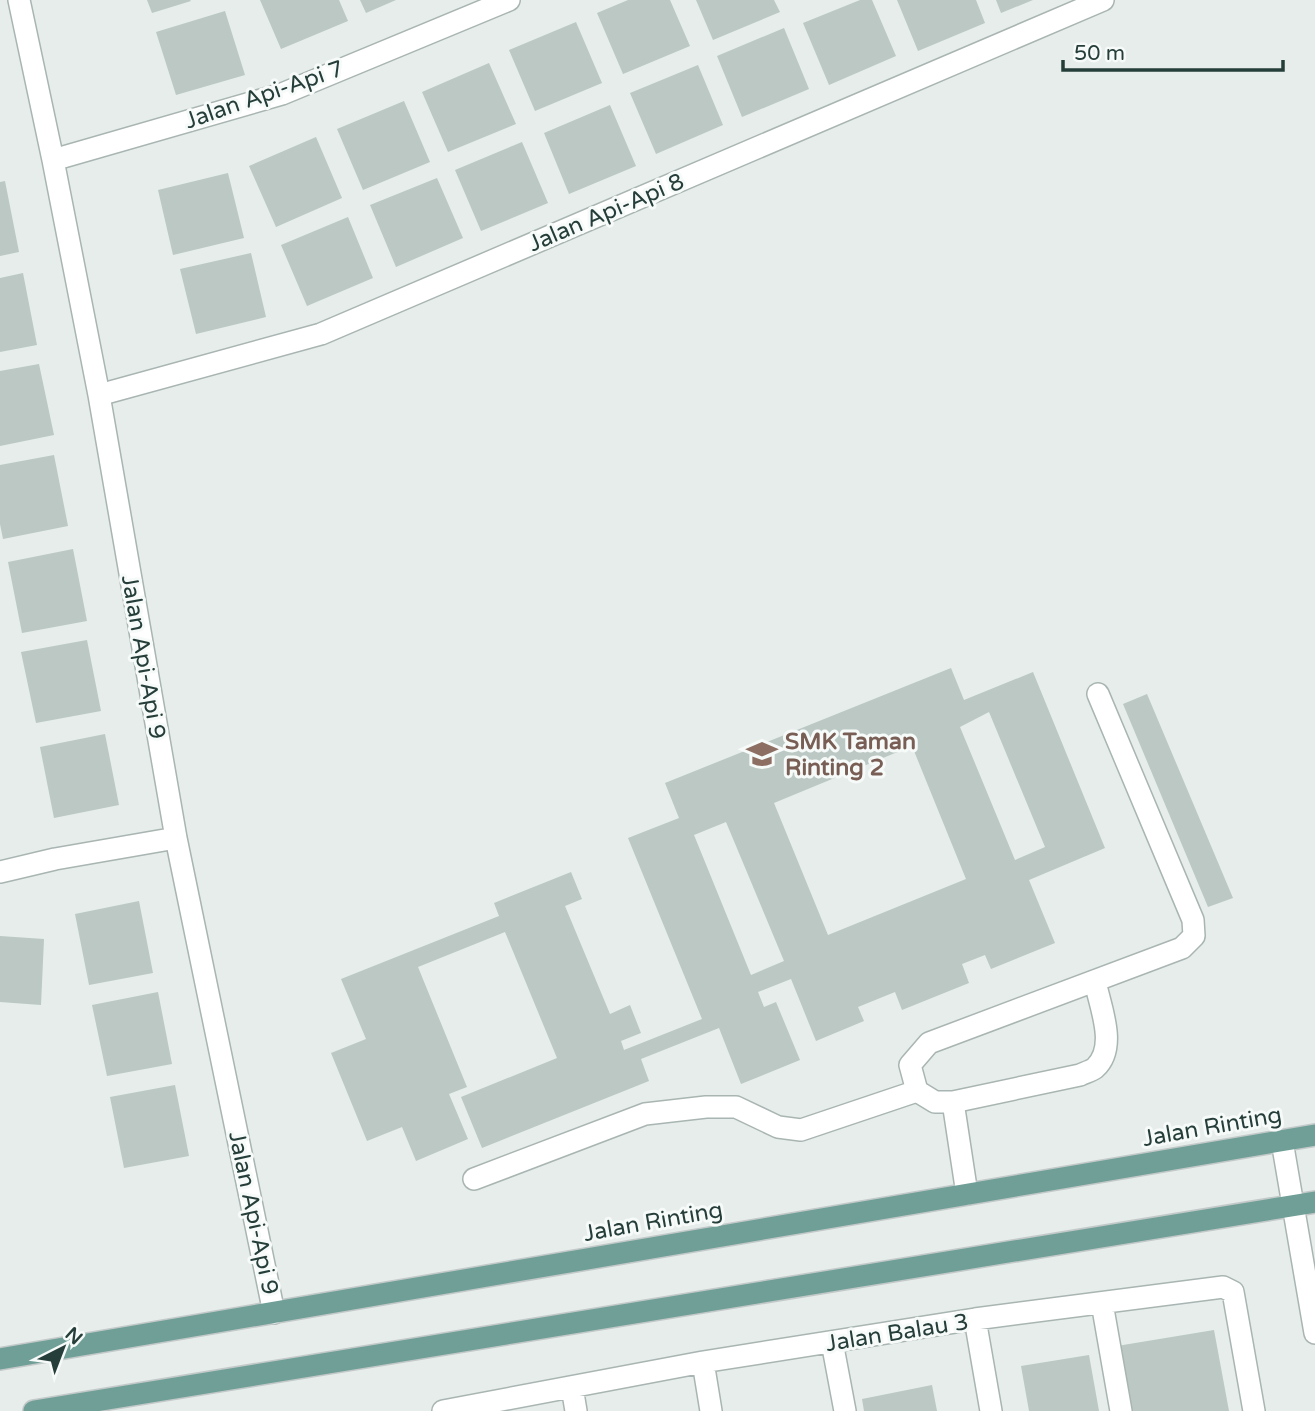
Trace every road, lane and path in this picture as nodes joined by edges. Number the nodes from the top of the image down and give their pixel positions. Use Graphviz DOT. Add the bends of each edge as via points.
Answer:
graph roads {
  1 [pos="19,0"];
  2 [pos="509,0"];
  3 [pos="1103,0"];
  4 [pos="53,160"];
  5 [pos="99,395"];
  6 [pos="1098,694"];
  7 [pos="176,838"];
  8 [pos="0,872"];
  9 [pos="1095,981"];
  10 [pos="917,1091"];
  11 [pos="953,1102"];
  12 [pos="1315,1135"];
  13 [pos="1282,1142"];
  14 [pos="474,1179"];
  15 [pos="967,1194"];
  16 [pos="1315,1202"];
  17 [pos="1293,1206"];
  18 [pos="1102,1303"];
  19 [pos="274,1313"];
  20 [pos="975,1319"];
  21 [pos="1315,1333"];
  22 [pos="832,1342"];
  23 [pos="0,1359"];
  24 [pos="703,1363"];
  25 [pos="572,1387"];
  26 [pos="34,1411"];
  27 [pos="443,1411"];
  28 [pos="576,1411"];
  29 [pos="711,1411"];
  30 [pos="845,1411"];
  31 [pos="991,1411"];
  32 [pos="1121,1411"];
  33 [pos="1254,1411"];
  1 -- 4 [label="street, Jalan Api-Api 9"];
  2 -- 4 [label="street, Jalan Api-Api 7" via="282,94"];
  3 -- 5 [label="street, Jalan Api-Api 8" via="321,334"];
  4 -- 5 [label="street, Jalan Api-Api 9"];
  5 -- 7 [label="street, Jalan Api-Api 9"];
  6 -- 9 [label="street" via="1195,928 1189,944 1182,948"];
  7 -- 8 [label="street"];
  7 -- 19 [label="street, Jalan Api-Api 9"];
  9 -- 10 [label="street" via="929,1043 910,1065"];
  9 -- 11 [label="street" via="1107,1040 1105,1054 1094,1069"];
  10 -- 11 [label="street" via="935,1102"];
  10 -- 14 [label="street" via="801,1130 778,1127 736,1107 645,1114"];
  11 -- 15 [label="street"];
  12 -- 13 [label="main road, Jalan Rinting"];
  13 -- 15 [label="main road, Jalan Rinting"];
  13 -- 17 [label="street"];
  15 -- 19 [label="main road, Jalan Rinting"];
  16 -- 17 [label="main road"];
  17 -- 21 [label="street"];
  17 -- 26 [label="main road"];
  18 -- 20 [label="street, Jalan Balau 3"];
  18 -- 32 [label="street"];
  18 -- 33 [label="street, Jalan Balau 3" via="1223,1287 1233,1292"];
  19 -- 23 [label="main road, Jalan Rinting"];
  20 -- 22 [label="street, Jalan Balau 3"];
  20 -- 31 [label="street"];
  22 -- 24 [label="street, Jalan Balau 3"];
  22 -- 30 [label="street"];
  24 -- 25 [label="street, Jalan Balau 3"];
  24 -- 29 [label="street"];
  25 -- 27 [label="street, Jalan Balau 3"];
  25 -- 28 [label="street"];
}
